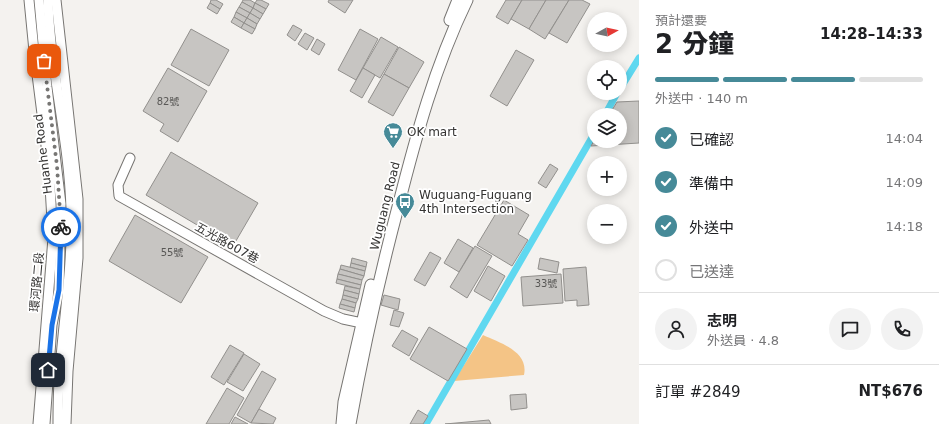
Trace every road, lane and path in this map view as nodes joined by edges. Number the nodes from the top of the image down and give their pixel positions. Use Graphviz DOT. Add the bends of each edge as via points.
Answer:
graph roads {
  1 [pos="29,0"];
  2 [pos="39,0"];
  3 [pos="48,0"];
  4 [pos="56,0"];
  5 [pos="458,0"];
  6 [pos="467,0"];
  7 [pos="130,158"];
  8 [pos="362,323"];
  9 [pos="49,325"];
  10 [pos="68,327"];
  11 [pos="45,370"];
  12 [pos="64,370"];
  13 [pos="38,424"];
  14 [pos="45,424"];
  15 [pos="58,424"];
  16 [pos="66,424"];
  17 [pos="342,424"];
  18 [pos="350,424"];
  1 -- 9 [label="street, 環河路二段" via="50,176 53,238"];
  2 -- 9 [label="street, Huanhe Road" via="61,204 59,290"];
  3 -- 10 [label="street, Huanhe Road" via="71,211"];
  4 -- 10 [label="street" via="78,198 78,258"];
  5 -- 8 [label="main road, Wuguang Road" via="410,132"];
  6 -- 18 [label="main road, Wuguang Road" via="438,69 416,136 381,272"];
  7 -- 8 [label="street, 五光路607巷" via="118,184 119,196 324,312"];
  8 -- 17 [label="main road, Wuguang Road" via="344,402"];
  9 -- 10 [label="street"];
  9 -- 11 [label="street, 環河路二段"];
  10 -- 12 [label="street"];
  11 -- 12 [label="street"];
  11 -- 13 [label="street, 環河路二段"];
  11 -- 14 [label="street"];
  12 -- 15 [label="street"];
  12 -- 16 [label="street"];
}
